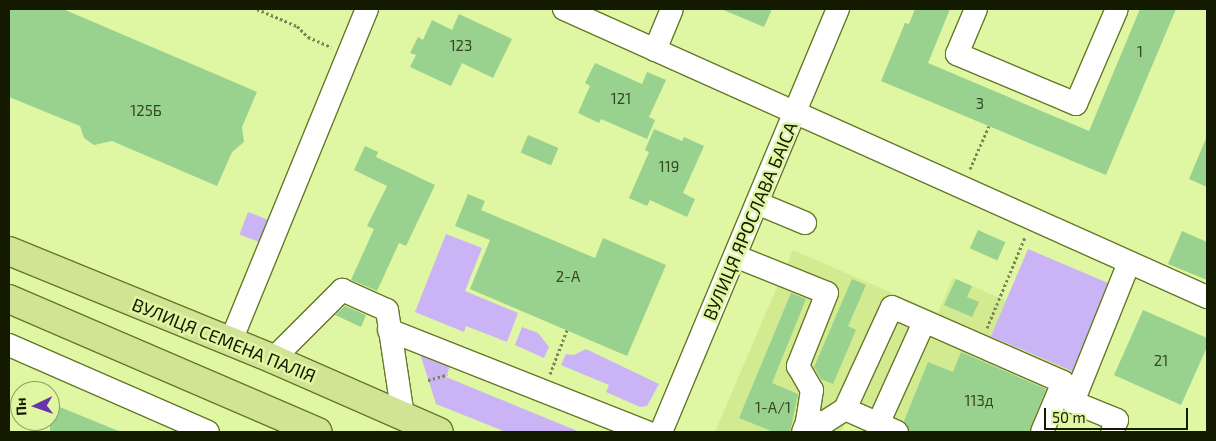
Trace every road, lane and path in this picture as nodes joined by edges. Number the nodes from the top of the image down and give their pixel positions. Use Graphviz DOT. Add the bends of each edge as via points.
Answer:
graph roads {
  1 [pos="257,9"];
  2 [pos="367,9"];
  3 [pos="564,9"];
  4 [pos="672,9"];
  5 [pos="838,9"];
  6 [pos="976,9"];
  7 [pos="1117,9"];
  8 [pos="655,50"];
  9 [pos="348,56"];
  10 [pos="794,114"];
  11 [pos="989,126"];
  12 [pos="961,188"];
  13 [pos="757,203"];
  14 [pos="1032,220"];
  15 [pos="805,223"];
  16 [pos="9,251"];
  17 [pos="735,256"];
  18 [pos="1129,263"];
  19 [pos="1207,297"];
  20 [pos="9,299"];
  21 [pos="924,322"];
  22 [pos="389,330"];
  23 [pos="567,330"];
  24 [pos="230,343"];
  25 [pos="9,345"];
  26 [pos="980,346"];
  27 [pos="273,359"];
  28 [pos="543,390"];
  29 [pos="846,409"];
  30 [pos="403,416"];
  31 [pos="178,426"];
  32 [pos="816,427"];
  33 [pos="888,428"];
  34 [pos="208,432"];
  35 [pos="318,432"];
  36 [pos="438,432"];
  37 [pos="646,432"];
  38 [pos="662,432"];
  39 [pos="1042,432"];
  40 [pos="1112,432"];
  1 -- 9 [label="path" via="297,26 308,37"];
  2 -- 9 [label="street"];
  3 -- 8 [label="street"];
  4 -- 8 [label="street"];
  5 -- 10 [label="street, ВУЛИЦЯ ЯРОСЛАВА БАІСА"];
  6 -- 7 [label="street" via="957,54 1076,104"];
  8 -- 10 [label="street"];
  9 -- 24 [label="street"];
  10 -- 12 [label="street"];
  10 -- 13 [label="street, ВУЛИЦЯ ЯРОСЛАВА БАІСА"];
  11 -- 12 [label="path"];
  12 -- 14 [label="street"];
  13 -- 15 [label="street"];
  13 -- 17 [label="street, ВУЛИЦЯ ЯРОСЛАВА БАІСА"];
  14 -- 18 [label="street"];
  14 -- 26 [label="path"];
  16 -- 24 [label="main road, ВУЛИЦЯ СЕМЕНА ПАЛІЯ"];
  17 -- 32 [label="street" via="827,293 798,366 812,390"];
  17 -- 38 [label="street, ВУЛИЦЯ ЯРОСЛАВА БАІСА"];
  18 -- 19 [label="street"];
  18 -- 40 [label="street" via="1073,402 1117,420"];
  20 -- 35 [label="main road"];
  21 -- 26 [label="street"];
  21 -- 29 [label="street" via="892,307"];
  21 -- 33 [label="street"];
  22 -- 27 [label="street" via="387,310 342,290"];
  22 -- 28 [label="street"];
  22 -- 30 [label="street"];
  23 -- 28 [label="path"];
  24 -- 27 [label="main road, ВУЛИЦЯ СЕМЕНА ПАЛІЯ"];
  25 -- 31 [label="street"];
  26 -- 39 [label="street" via="1063,382"];
  27 -- 30 [label="main road, ВУЛИЦЯ СЕМЕНА ПАЛІЯ"];
  28 -- 37 [label="street"];
  29 -- 32 [label="street"];
  29 -- 33 [label="street"];
  30 -- 36 [label="main road, ВУЛИЦЯ СЕМЕНА ПАЛІЯ"];
  31 -- 34 [label="street"];
}
